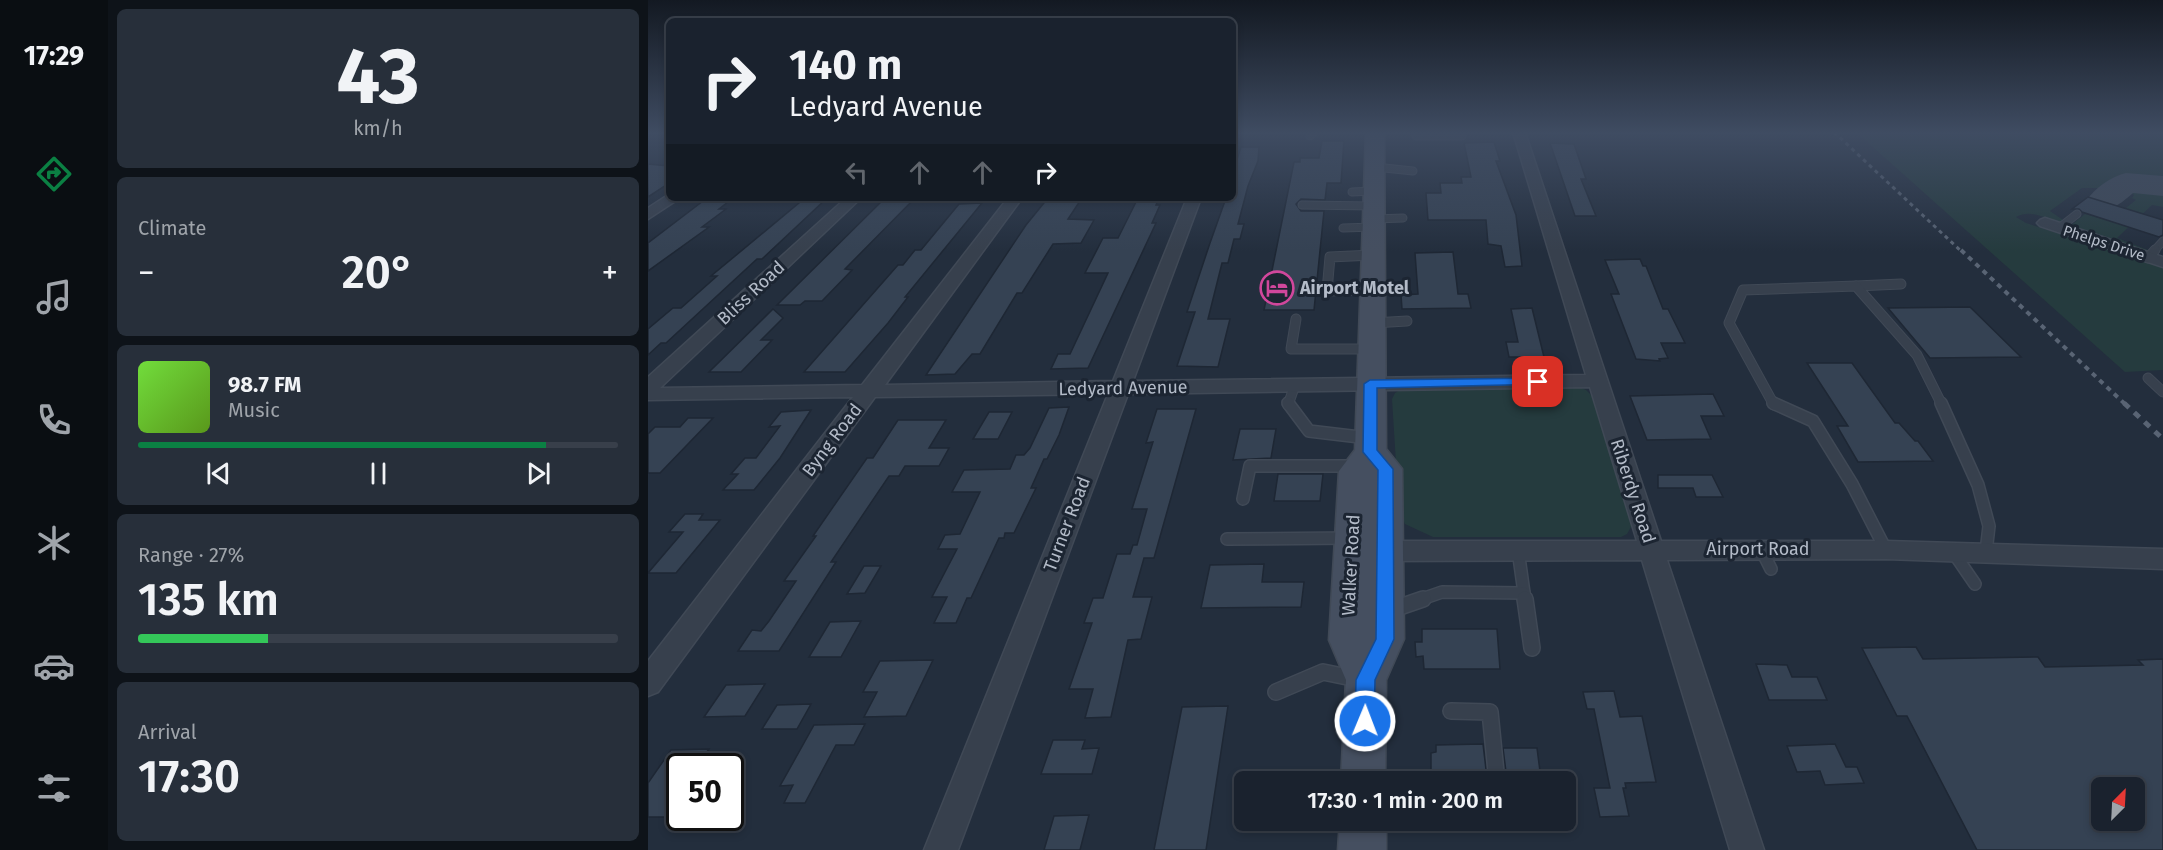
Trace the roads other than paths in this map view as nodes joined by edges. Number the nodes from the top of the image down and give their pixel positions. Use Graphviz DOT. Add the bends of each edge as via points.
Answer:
graph roads {
  1 [pos="1372,172"];
  2 [pos="1412,172"];
  3 [pos="1532,172"];
  4 [pos="1370,200"];
  5 [pos="669,201"];
  6 [pos="851,201"];
  7 [pos="1013,201"];
  8 [pos="1193,201"];
  9 [pos="1302,205"];
  10 [pos="2077,214"];
  11 [pos="648,215"];
  12 [pos="1403,219"];
  13 [pos="2052,226"];
  14 [pos="1343,228"];
  15 [pos="2163,241"];
  16 [pos="1373,255"];
  17 [pos="2156,260"];
  18 [pos="1901,284"];
  19 [pos="1856,286"];
  20 [pos="1373,289"];
  21 [pos="1398,290"];
  22 [pos="1296,319"];
  23 [pos="1407,321"];
  24 [pos="1372,323"];
  25 [pos="1372,349"];
  26 [pos="2148,378"];
  27 [pos="1598,381"];
  28 [pos="1370,384"];
  29 [pos="1295,385"];
  30 [pos="648,388"];
  31 [pos="1120,388"];
  32 [pos="869,391"];
  33 [pos="2163,392"];
  34 [pos="648,394"];
  35 [pos="1367,452"];
  36 [pos="1243,499"];
  37 [pos="1227,539"];
  38 [pos="1364,546"];
  39 [pos="1651,549"];
  40 [pos="1518,550"];
  41 [pos="1886,550"];
  42 [pos="1953,551"];
  43 [pos="1986,552"];
  44 [pos="2163,559"];
  45 [pos="1974,585"];
  46 [pos="1524,592"];
  47 [pos="1385,612"];
  48 [pos="1532,648"];
  49 [pos="1366,680"];
  50 [pos="648,683"];
  51 [pos="1276,692"];
  52 [pos="1451,711"];
  53 [pos="1364,771"];
  54 [pos="1496,771"];
  55 [pos="1363,831"];
  56 [pos="941,850"];
  57 [pos="1362,850"];
  58 [pos="1747,850"];
  1 -- 4 [label="main road, Walker Road"];
  2 -- 4 [label="lane"];
  3 -- 27 [label="street, Riberdy Road"];
  4 -- 9 [label="lane"];
  4 -- 12 [label="lane"];
  4 -- 14 [label="lane"];
  4 -- 16 [label="main road, Walker Road"];
  5 -- 11 [label="street"];
  6 -- 30 [label="street, Bliss Road"];
  7 -- 32 [label="street, Byng Road"];
  8 -- 31 [label="street, Turner Road"];
  10 -- 13 [label="lane"];
  13 -- 17 [label="street, Phelps Drive"];
  15 -- 17 [label="lane"];
  16 -- 20 [label="main road, Walker Road"];
  16 -- 20 [label="lane" via="1330,257 1327,291"];
  18 -- 19 [label="lane"];
  19 -- 41 [label="lane" via="1743,290 1729,323 1774,405 1813,420"];
  19 -- 43 [label="lane" via="1917,355 1934,388 1978,485 1989,526"];
  20 -- 21 [label="lane"];
  20 -- 24 [label="main road, Walker Road"];
  22 -- 25 [label="lane" via="1291,349"];
  23 -- 24 [label="lane"];
  24 -- 25 [label="main road, Walker Road"];
  25 -- 28 [label="main road, Walker Road"];
  26 -- 33 [label="lane"];
  27 -- 28 [label="street, Ledyard Avenue"];
  27 -- 39 [label="street, Riberdy Road"];
  28 -- 29 [label="street, Ledyard Avenue"];
  28 -- 35 [label="main road, Walker Road"];
  29 -- 31 [label="street, Ledyard Avenue"];
  29 -- 35 [label="lane" via="1288,404 1309,431"];
  31 -- 32 [label="street, Ledyard Avenue"];
  31 -- 56 [label="street, Turner Road"];
  32 -- 34 [label="street, Ledyard Avenue"];
  32 -- 50 [label="street, Byng Road"];
  35 -- 36 [label="lane" via="1250,466"];
  35 -- 38 [label="main road, Walker Road" via="1355,471"];
  37 -- 38 [label="lane"];
  38 -- 40 [label="street, Airport Road"];
  38 -- 47 [label="main road, Walker Road"];
  38 -- 49 [label="main road, Walker Road" via="1348,640"];
  39 -- 40 [label="street, Airport Road"];
  39 -- 41 [label="street, Airport Road" via="1766,559"];
  39 -- 58 [label="street, Riberdy Road"];
  40 -- 46 [label="lane"];
  41 -- 42 [label="street, Airport Road"];
  42 -- 43 [label="street, Airport Road"];
  42 -- 45 [label="lane"];
  43 -- 44 [label="street, Airport Road"];
  46 -- 47 [label="lane" via="1442,592"];
  46 -- 48 [label="lane"];
  47 -- 49 [label="main road, Walker Road" via="1385,639"];
  49 -- 51 [label="lane" via="1323,672"];
  49 -- 53 [label="main road, Walker Road"];
  52 -- 54 [label="lane" via="1490,712"];
  55 -- 57 [label="main road"];
}
